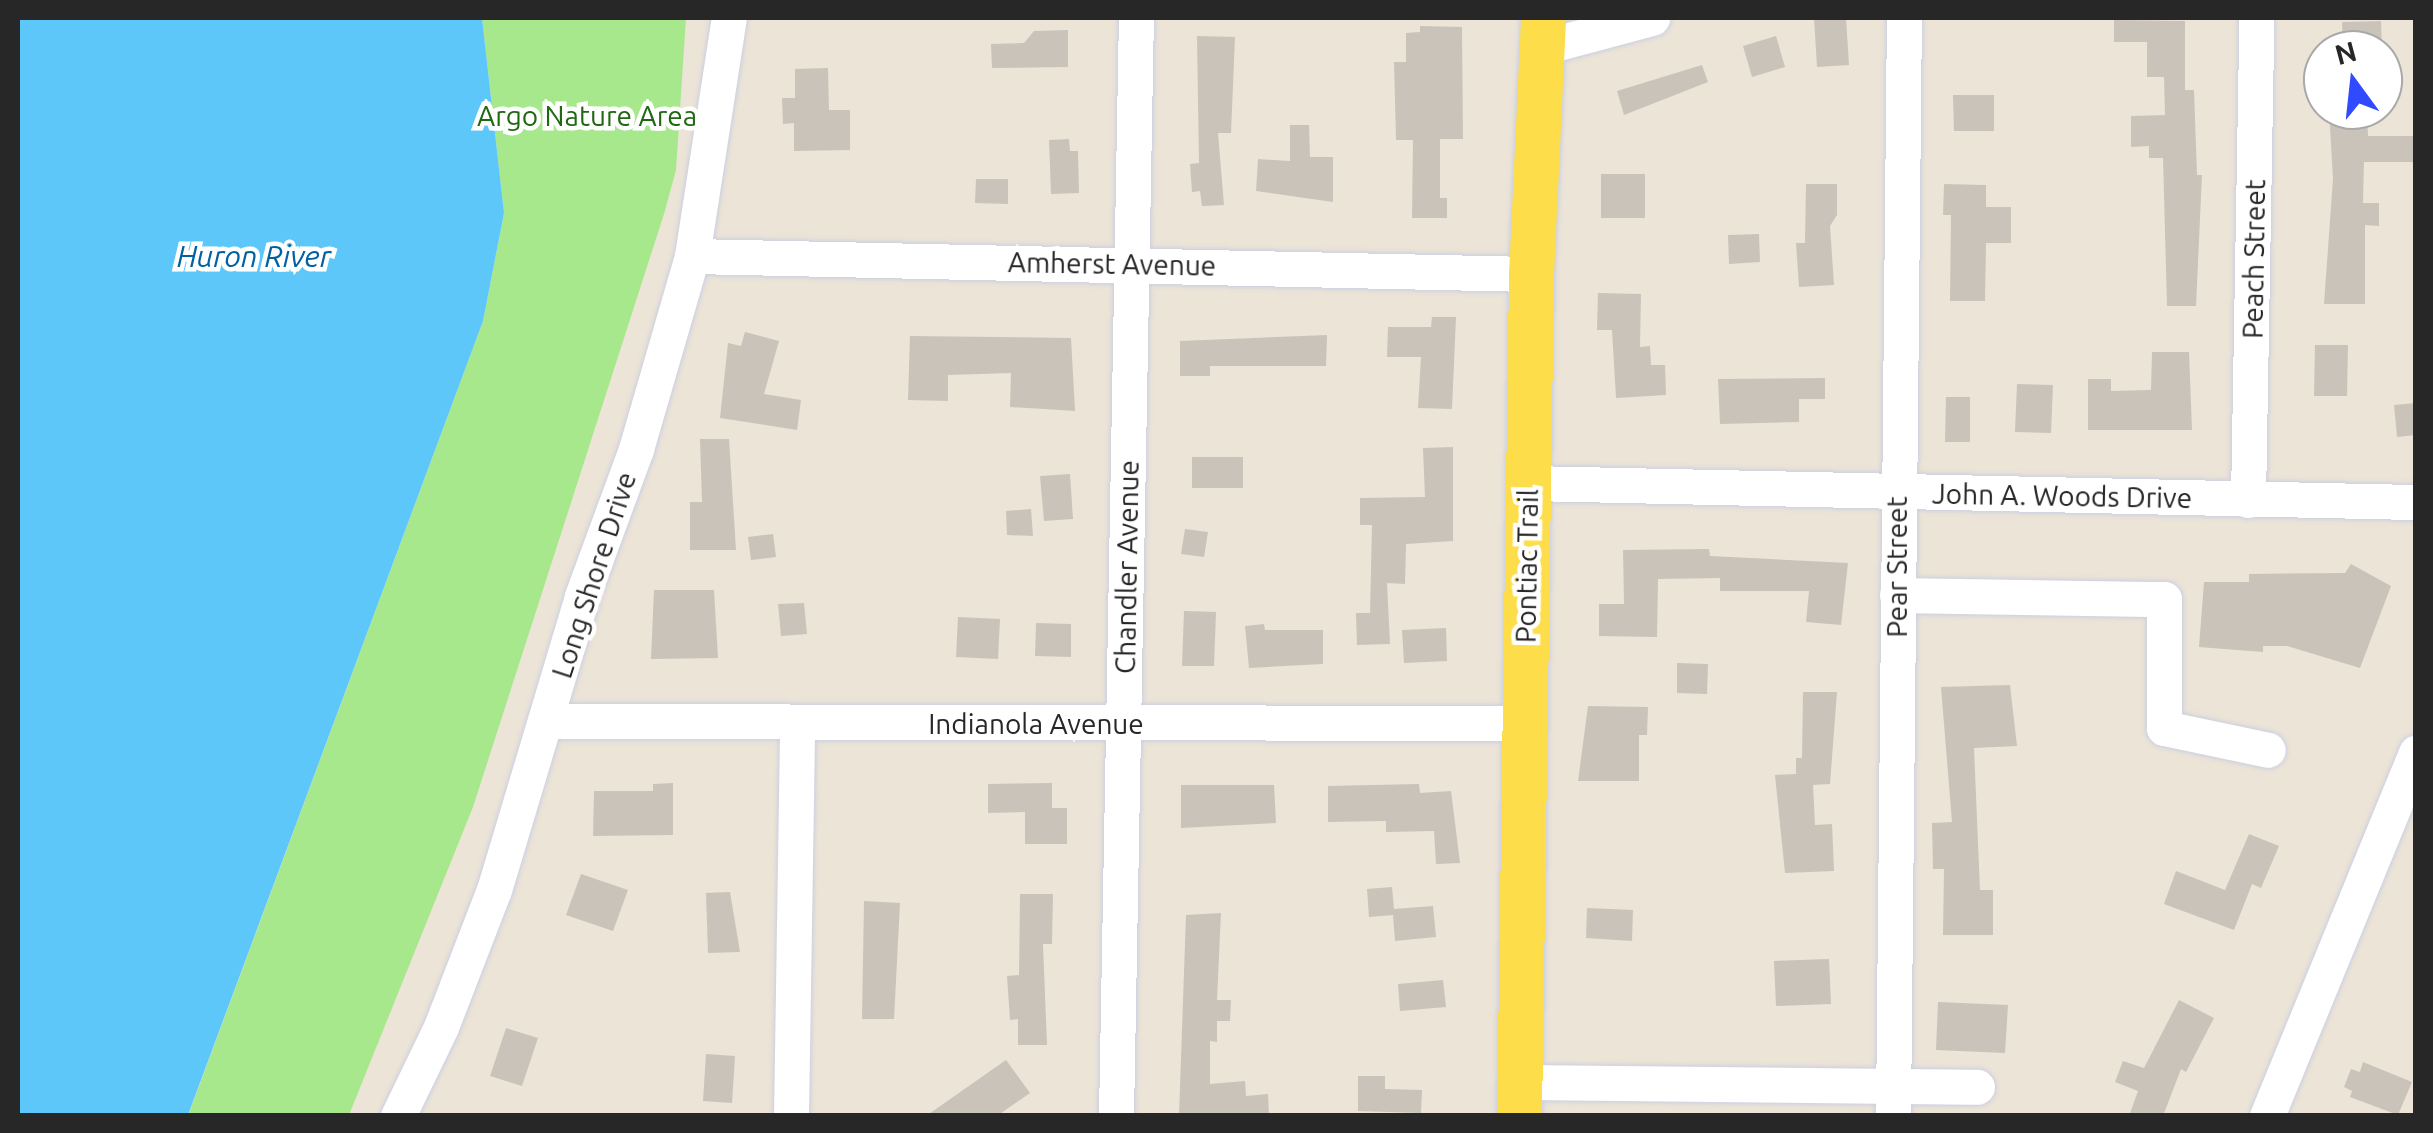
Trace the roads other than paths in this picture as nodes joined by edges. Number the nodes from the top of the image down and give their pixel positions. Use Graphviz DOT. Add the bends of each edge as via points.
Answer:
graph roads {
  1 [pos="728,18"];
  2 [pos="1136,18"];
  3 [pos="1652,18"];
  4 [pos="1904,18"];
  5 [pos="2256,18"];
  6 [pos="1543,32"];
  7 [pos="692,256"];
  8 [pos="1133,263"];
  9 [pos="1531,274"];
  10 [pos="1529,483"];
  11 [pos="1898,493"];
  12 [pos="2248,500"];
  13 [pos="2416,502"];
  14 [pos="1897,596"];
  15 [pos="548,721"];
  16 [pos="797,723"];
  17 [pos="1525,724"];
  18 [pos="1124,725"];
  19 [pos="2268,750"];
  20 [pos="2416,752"];
  21 [pos="1977,1088"];
  22 [pos="1519,1098"];
  23 [pos="1894,1100"];
  24 [pos="1113,1113"];
  25 [pos="398,1116"];
  26 [pos="791,1116"];
  27 [pos="2266,1116"];
  1 -- 7 [label="street, Long Shore Drive"];
  2 -- 8 [label="street, Chandler Avenue"];
  3 -- 6 [label="street"];
  4 -- 11 [label="street, Pear Street"];
  5 -- 12 [label="street, Peach Street"];
  6 -- 9 [label="main road, Pontiac Trail"];
  7 -- 8 [label="street, Amherst Avenue"];
  7 -- 15 [label="street, Long Shore Drive"];
  8 -- 9 [label="street, Amherst Avenue"];
  8 -- 18 [label="street, Chandler Avenue"];
  9 -- 10 [label="main road, Pontiac Trail"];
  10 -- 11 [label="street, John A. Woods Drive"];
  10 -- 17 [label="main road, Pontiac Trail"];
  11 -- 12 [label="street, John A. Woods Drive"];
  11 -- 14 [label="street, Pear Street"];
  12 -- 13 [label="street, John A. Woods Drive"];
  14 -- 19 [label="street" via="2164,598 2164,728"];
  14 -- 23 [label="street, Pear Street"];
  15 -- 16 [label="street, Indianola Avenue"];
  15 -- 25 [label="street, Long Shore Drive" via="487,907"];
  16 -- 18 [label="street, Indianola Avenue"];
  16 -- 26 [label="street"];
  17 -- 18 [label="street, Indianola Avenue"];
  17 -- 22 [label="main road, Pontiac Trail"];
  18 -- 24 [label="street, Chandler Avenue"];
  20 -- 27 [label="street"];
  21 -- 23 [label="street"];
  22 -- 23 [label="street"];
}
